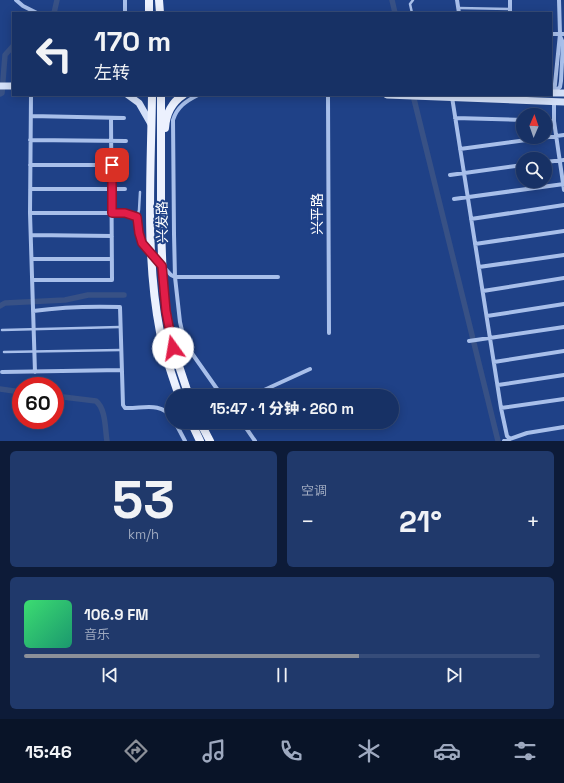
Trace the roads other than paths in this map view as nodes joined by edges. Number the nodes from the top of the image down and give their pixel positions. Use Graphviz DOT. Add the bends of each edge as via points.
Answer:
graph roads {
  1 [pos="16,0"];
  2 [pos="125,0"];
  3 [pos="149,0"];
  4 [pos="159,0"];
  5 [pos="413,0"];
  6 [pos="457,0"];
  7 [pos="510,0"];
  8 [pos="560,0"];
  9 [pos="458,8"];
  10 [pos="510,11"];
  11 [pos="35,12"];
  12 [pos="125,12"];
  13 [pos="149,12"];
  14 [pos="160,12"];
  15 [pos="412,12"];
  16 [pos="460,12"];
  17 [pos="562,34"];
  18 [pos="0,86"];
  19 [pos="12,86"];
  20 [pos="553,93"];
  21 [pos="564,93"];
  22 [pos="31,96"];
  23 [pos="129,96"];
  24 [pos="152,96"];
  25 [pos="161,96"];
  26 [pos="182,96"];
  27 [pos="196,96"];
  28 [pos="328,96"];
  29 [pos="452,96"];
  30 [pos="554,101"];
  31 [pos="564,102"];
  32 [pos="31,116"];
  33 [pos="111,118"];
  34 [pos="124,118"];
  35 [pos="455,118"];
  36 [pos="516,120"];
  37 [pos="554,121"];
  38 [pos="151,124"];
  39 [pos="564,135"];
  40 [pos="556,136"];
  41 [pos="30,140"];
  42 [pos="111,141"];
  43 [pos="126,141"];
  44 [pos="460,149"];
  45 [pos="562,160"];
  46 [pos="552,161"];
  47 [pos="30,165"];
  48 [pos="112,165"];
  49 [pos="123,165"];
  50 [pos="516,166"];
  51 [pos="161,169"];
  52 [pos="464,173"];
  53 [pos="450,175"];
  54 [pos="564,184"];
  55 [pos="30,189"];
  56 [pos="112,189"];
  57 [pos="125,189"];
  58 [pos="564,190"];
  59 [pos="140,192"];
  60 [pos="468,197"];
  61 [pos="454,199"];
  62 [pos="564,205"];
  63 [pos="30,213"];
  64 [pos="112,213"];
  65 [pos="137,217"];
  66 [pos="471,219"];
  67 [pos="564,231"];
  68 [pos="31,235"];
  69 [pos="112,236"];
  70 [pos="475,244"];
  71 [pos="151,254"];
  72 [pos="564,255"];
  73 [pos="112,258"];
  74 [pos="32,259"];
  75 [pos="162,266"];
  76 [pos="479,267"];
  77 [pos="278,277"];
  78 [pos="175,278"];
  79 [pos="564,278"];
  80 [pos="32,280"];
  81 [pos="483,291"];
  82 [pos="564,304"];
  83 [pos="33,310"];
  84 [pos="487,316"];
  85 [pos="120,327"];
  86 [pos="564,327"];
  87 [pos="2,330"];
  88 [pos="34,330"];
  89 [pos="328,333"];
  90 [pos="490,338"];
  91 [pos="469,342"];
  92 [pos="121,350"];
  93 [pos="564,351"];
  94 [pos="4,352"];
  95 [pos="34,352"];
  96 [pos="494,362"];
  97 [pos="310,369"];
  98 [pos="122,370"];
  99 [pos="2,372"];
  100 [pos="34,372"];
  101 [pos="564,375"];
  102 [pos="498,385"];
  103 [pos="177,389"];
  104 [pos="187,389"];
  105 [pos="217,389"];
  106 [pos="266,389"];
  107 [pos="564,399"];
  108 [pos="501,408"];
  109 [pos="165,410"];
  110 [pos="564,427"];
  111 [pos="179,429"];
  112 [pos="194,429"];
  113 [pos="204,429"];
  114 [pos="247,429"];
  115 [pos="510,439"];
  116 [pos="185,441"];
  117 [pos="200,441"];
  118 [pos="210,441"];
  119 [pos="255,441"];
  120 [pos="505,441"];
  1 -- 11 [label="street"];
  2 -- 12 [label="street"];
  3 -- 13 [label="main road"];
  4 -- 14 [label="main road"];
  5 -- 15 [label="lane" via="410,4"];
  6 -- 9 [label="street"];
  7 -- 10 [label="street"];
  8 -- 17 [label="street"];
  9 -- 10 [label="lane"];
  9 -- 16 [label="street"];
  17 -- 20 [label="street"];
  18 -- 19 [label="main road"];
  20 -- 21 [label="main road"];
  20 -- 30 [label="street"];
  22 -- 32 [label="street"];
  23 -- 38 [label="main road" via="139,103"];
  24 -- 38 [label="main road"];
  25 -- 51 [label="main road"];
  26 -- 51 [label="main road" via="172,104 165,120"];
  27 -- 78 [label="street, 兴发路" via="182,104 172,120"];
  28 -- 89 [label="street, 兴平路"];
  29 -- 30 [label="main road"];
  29 -- 35 [label="street"];
  30 -- 31 [label="main road"];
  30 -- 37 [label="street"];
  32 -- 33 [label="street"];
  32 -- 41 [label="street"];
  33 -- 34 [label="street"];
  33 -- 42 [label="street"];
  35 -- 36 [label="street"];
  35 -- 44 [label="street"];
  37 -- 40 [label="street"];
  38 -- 71 [label="main road"];
  39 -- 40 [label="street"];
  40 -- 44 [label="street"];
  40 -- 45 [label="street"];
  41 -- 42 [label="street"];
  41 -- 47 [label="street"];
  42 -- 43 [label="street"];
  42 -- 48 [label="street"];
  44 -- 52 [label="street"];
  45 -- 46 [label="street"];
  45 -- 54 [label="street"];
  47 -- 48 [label="street"];
  47 -- 55 [label="street"];
  48 -- 49 [label="street"];
  48 -- 56 [label="street"];
  50 -- 52 [label="street"];
  51 -- 75 [label="main road"];
  52 -- 53 [label="street"];
  52 -- 60 [label="street"];
  54 -- 58 [label="street"];
  54 -- 60 [label="street"];
  55 -- 56 [label="street"];
  55 -- 63 [label="street"];
  56 -- 57 [label="street"];
  56 -- 64 [label="street"];
  59 -- 65 [label="lane"];
  60 -- 61 [label="street"];
  60 -- 66 [label="street"];
  62 -- 66 [label="street"];
  63 -- 64 [label="street"];
  63 -- 68 [label="street"];
  64 -- 65 [label="street" via="125,213"];
  64 -- 69 [label="street"];
  65 -- 71 [label="street" via="142,243"];
  66 -- 70 [label="street"];
  67 -- 70 [label="street"];
  68 -- 69 [label="street"];
  68 -- 74 [label="street"];
  69 -- 73 [label="street"];
  70 -- 76 [label="street"];
  71 -- 75 [label="street"];
  71 -- 103 [label="main road" via="160,332"];
  72 -- 76 [label="street"];
  73 -- 74 [label="street"];
  73 -- 80 [label="street" via="112,280"];
  74 -- 80 [label="street"];
  75 -- 78 [label="street"];
  75 -- 104 [label="main road" via="169,329"];
  76 -- 81 [label="street"];
  77 -- 78 [label="street"];
  78 -- 105 [label="street, 兴发路" via="183,335 196,360"];
  79 -- 81 [label="street"];
  80 -- 83 [label="street"];
  81 -- 84 [label="street"];
  82 -- 84 [label="street"];
  83 -- 85 [label="street" via="120,307"];
  83 -- 88 [label="street"];
  84 -- 90 [label="street"];
  85 -- 88 [label="lane"];
  85 -- 92 [label="street"];
  86 -- 90 [label="street"];
  87 -- 88 [label="lane"];
  88 -- 95 [label="street"];
  90 -- 91 [label="street"];
  90 -- 96 [label="street"];
  92 -- 95 [label="lane"];
  92 -- 98 [label="street"];
  93 -- 96 [label="street"];
  94 -- 95 [label="lane"];
  95 -- 100 [label="street"];
  96 -- 102 [label="street"];
  97 -- 106 [label="street"];
  98 -- 100 [label="street"];
  98 -- 109 [label="street" via="125,408 155,407"];
  99 -- 100 [label="street"];
  101 -- 102 [label="street"];
  102 -- 108 [label="street"];
  107 -- 108 [label="street"];
  108 -- 115 [label="street" via="507,436"];
  110 -- 115 [label="street" via="527,433"];
  111 -- 116 [label="street"];
  112 -- 117 [label="main road"];
  113 -- 118 [label="main road"];
  114 -- 119 [label="street"];
  115 -- 120 [label="street"];
}
